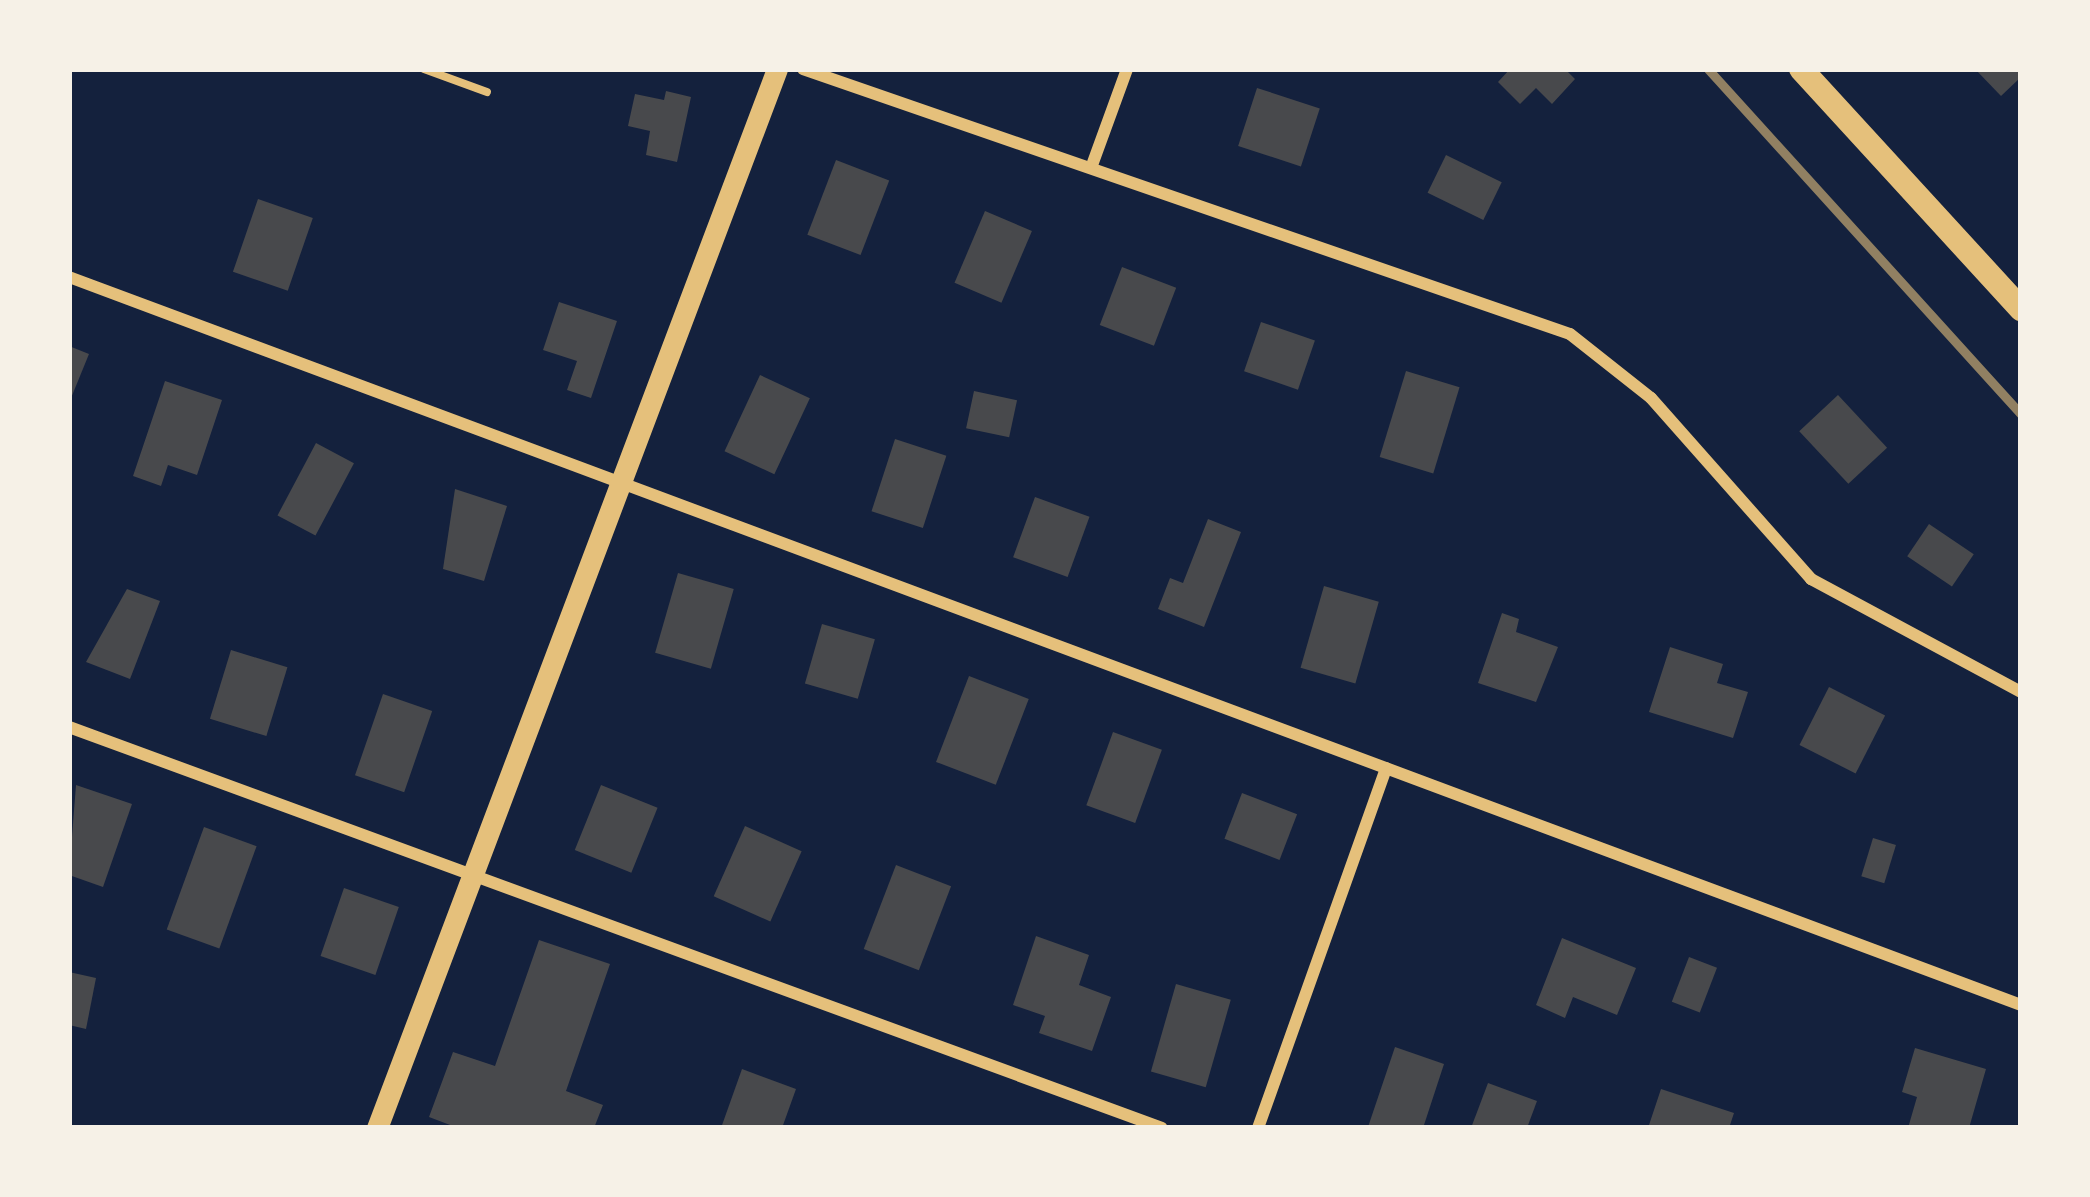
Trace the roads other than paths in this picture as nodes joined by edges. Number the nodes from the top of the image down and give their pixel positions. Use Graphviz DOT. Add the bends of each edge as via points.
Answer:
graph roads {
  1 [pos="424,69"];
  2 [pos="777,69"];
  3 [pos="803,69"];
  4 [pos="1127,69"];
  5 [pos="1801,69"];
  6 [pos="488,92"];
  7 [pos="1091,168"];
  8 [pos="69,277"];
  9 [pos="2021,309"];
  10 [pos="622,482"];
  11 [pos="2021,692"];
  12 [pos="69,727"];
  13 [pos="1387,768"];
  14 [pos="474,872"];
  15 [pos="2021,1005"];
  16 [pos="377,1128"];
  17 [pos="1162,1128"];
  18 [pos="1258,1128"];
  1 -- 6 [label="lane"];
  2 -- 10 [label="street"];
  3 -- 7 [label="street"];
  4 -- 7 [label="street"];
  5 -- 9 [label="main road"];
  7 -- 11 [label="street" via="1570,334 1652,398 1825,591"];
  8 -- 10 [label="street"];
  10 -- 13 [label="street"];
  10 -- 14 [label="street"];
  12 -- 14 [label="street"];
  13 -- 15 [label="street"];
  13 -- 18 [label="street"];
  14 -- 16 [label="street"];
  14 -- 17 [label="street"];
}
